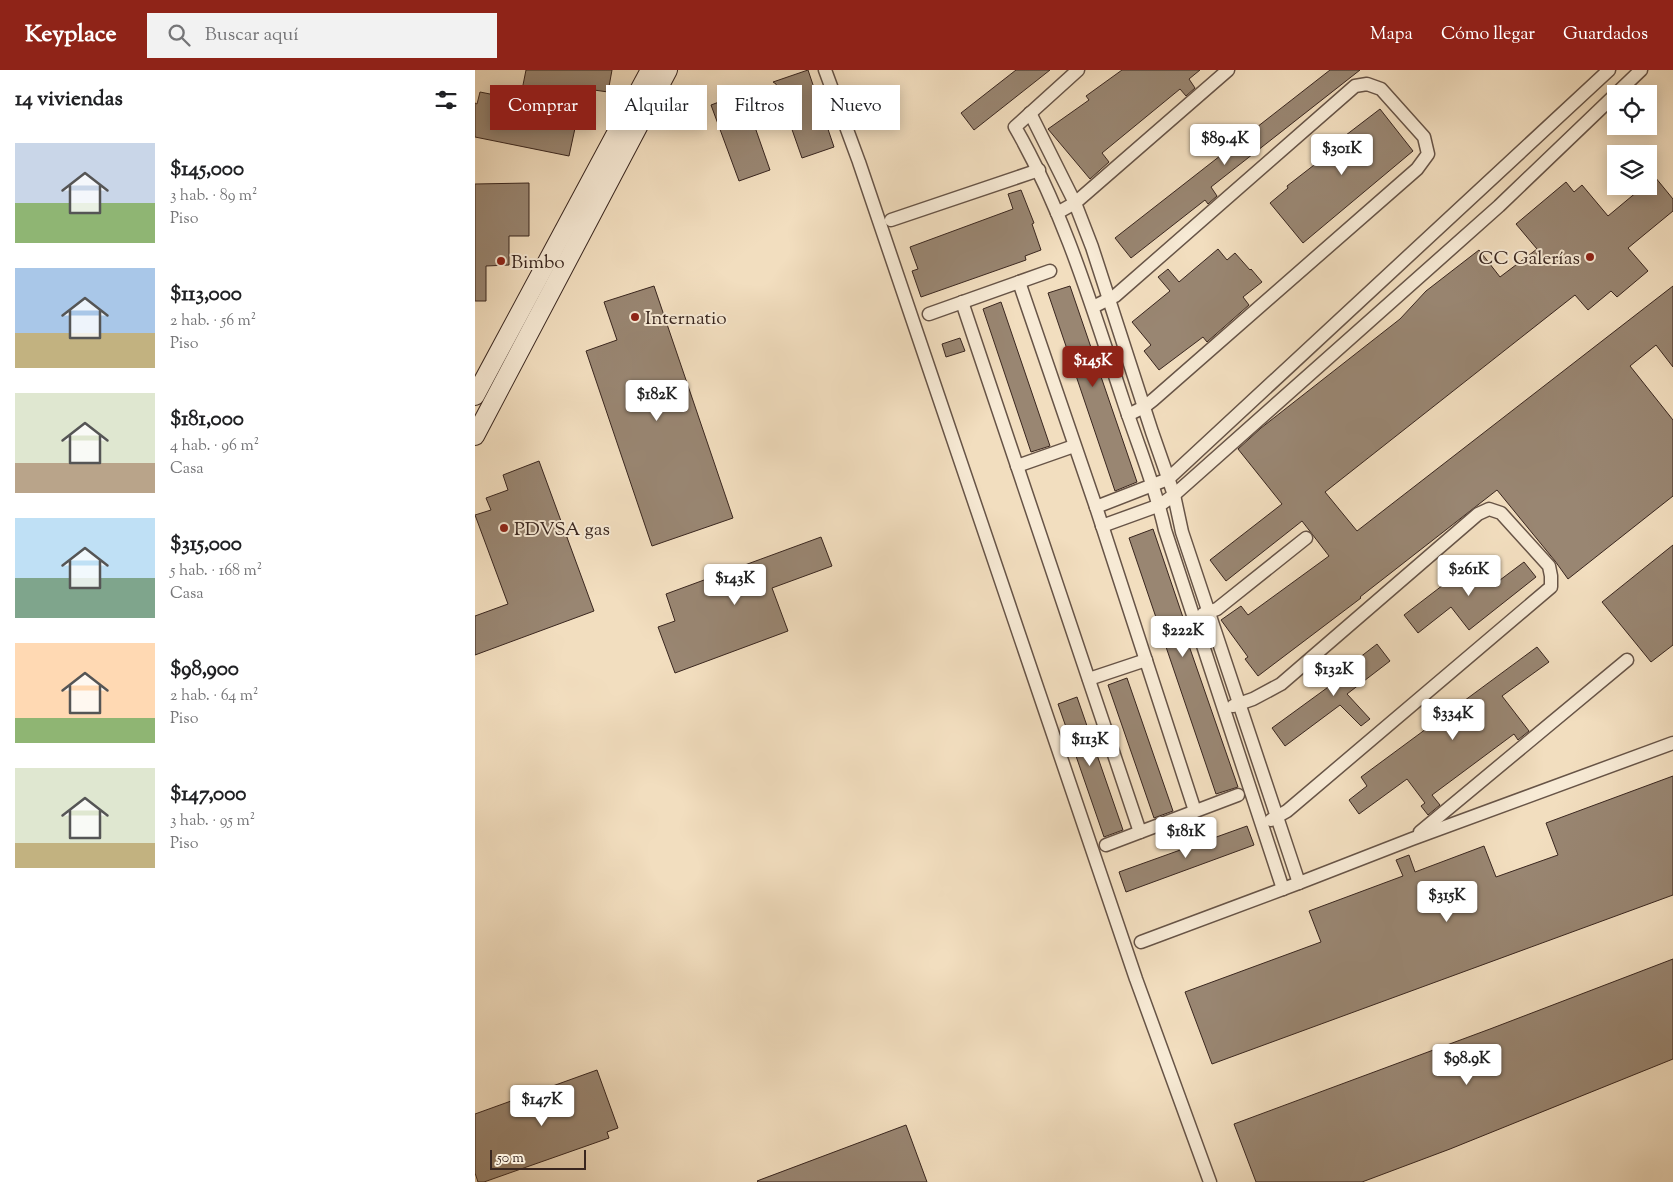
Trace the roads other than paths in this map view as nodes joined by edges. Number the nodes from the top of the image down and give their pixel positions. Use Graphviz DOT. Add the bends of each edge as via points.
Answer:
graph roads {
  1 [pos="650,70"];
  2 [pos="668,70"];
  3 [pos="825,70"];
  4 [pos="1078,70"];
  5 [pos="1228,70"];
  6 [pos="1609,70"];
  7 [pos="1641,70"];
  8 [pos="1029,113"];
  9 [pos="1039,170"];
  10 [pos="1075,203"];
  11 [pos="1057,213"];
  12 [pos="891,220"];
  13 [pos="1093,247"];
  14 [pos="1074,254"];
  15 [pos="1050,271"];
  16 [pos="1019,282"];
  17 [pos="1109,300"];
  18 [pos="962,302"];
  19 [pos="1093,307"];
  20 [pos="929,314"];
  21 [pos="475,396"];
  22 [pos="1144,407"];
  23 [pos="1128,415"];
  24 [pos="475,436"];
  25 [pos="1074,446"];
  26 [pos="1017,466"];
  27 [pos="1168,479"];
  28 [pos="1154,486"];
  29 [pos="1174,495"];
  30 [pos="1159,505"];
  31 [pos="1095,507"];
  32 [pos="1102,526"];
  33 [pos="1306,538"];
  34 [pos="1209,612"];
  35 [pos="1194,618"];
  36 [pos="1146,660"];
  37 [pos="1627,660"];
  38 [pos="1089,679"];
  39 [pos="1241,704"];
  40 [pos="1224,708"];
  41 [pos="1673,743"];
  42 [pos="1238,795"];
  43 [pos="1195,811"];
  44 [pos="1277,817"];
  45 [pos="1261,823"];
  46 [pos="1140,832"];
  47 [pos="1412,839"];
  48 [pos="1106,845"];
  49 [pos="1299,883"];
  50 [pos="1283,889"];
  51 [pos="1141,942"];
  52 [pos="1210,1182"];
  1 -- 21 [label="street"];
  2 -- 24 [label="street"];
  3 -- 52 [label="street" via="1136,978"];
  4 -- 8 [label="street"];
  5 -- 10 [label="street"];
  6 -- 27 [label="street"];
  7 -- 29 [label="street" via="1499,206"];
  8 -- 9 [label="street" via="1015,127"];
  8 -- 10 [label="street"];
  9 -- 11 [label="street"];
  9 -- 12 [label="street"];
  10 -- 11 [label="street"];
  10 -- 13 [label="street"];
  11 -- 14 [label="street"];
  13 -- 14 [label="street"];
  13 -- 17 [label="street"];
  14 -- 19 [label="street"];
  15 -- 16 [label="street"];
  16 -- 18 [label="street"];
  16 -- 25 [label="street"];
  17 -- 19 [label="street"];
  17 -- 22 [label="street"];
  17 -- 22 [label="street" via="1355,86 1367,84 1381,90 1424,138 1428,154 1417,169"];
  18 -- 20 [label="street"];
  18 -- 26 [label="street"];
  19 -- 23 [label="street"];
  22 -- 23 [label="street"];
  22 -- 27 [label="street"];
  23 -- 28 [label="street"];
  25 -- 26 [label="street"];
  25 -- 31 [label="street"];
  26 -- 38 [label="street"];
  27 -- 28 [label="street"];
  27 -- 29 [label="street"];
  28 -- 30 [label="street"];
  28 -- 31 [label="street"];
  29 -- 30 [label="street"];
  29 -- 34 [label="street" via="1182,532"];
  30 -- 32 [label="street"];
  30 -- 35 [label="street"];
  31 -- 32 [label="street"];
  32 -- 36 [label="street"];
  33 -- 34 [label="street"];
  34 -- 35 [label="street"];
  34 -- 39 [label="street"];
  35 -- 40 [label="street"];
  36 -- 38 [label="street"];
  36 -- 43 [label="street"];
  37 -- 47 [label="street"];
  38 -- 46 [label="street"];
  39 -- 40 [label="street"];
  39 -- 44 [label="street"];
  39 -- 44 [label="street" via="1281,684 1478,514 1489,509 1501,512 1549,566 1551,587"];
  40 -- 45 [label="street"];
  41 -- 47 [label="street"];
  42 -- 43 [label="street"];
  43 -- 46 [label="street"];
  44 -- 45 [label="street"];
  44 -- 49 [label="street"];
  45 -- 50 [label="street"];
  46 -- 48 [label="street"];
  47 -- 49 [label="street"];
  49 -- 50 [label="street"];
  50 -- 51 [label="street"];
}
